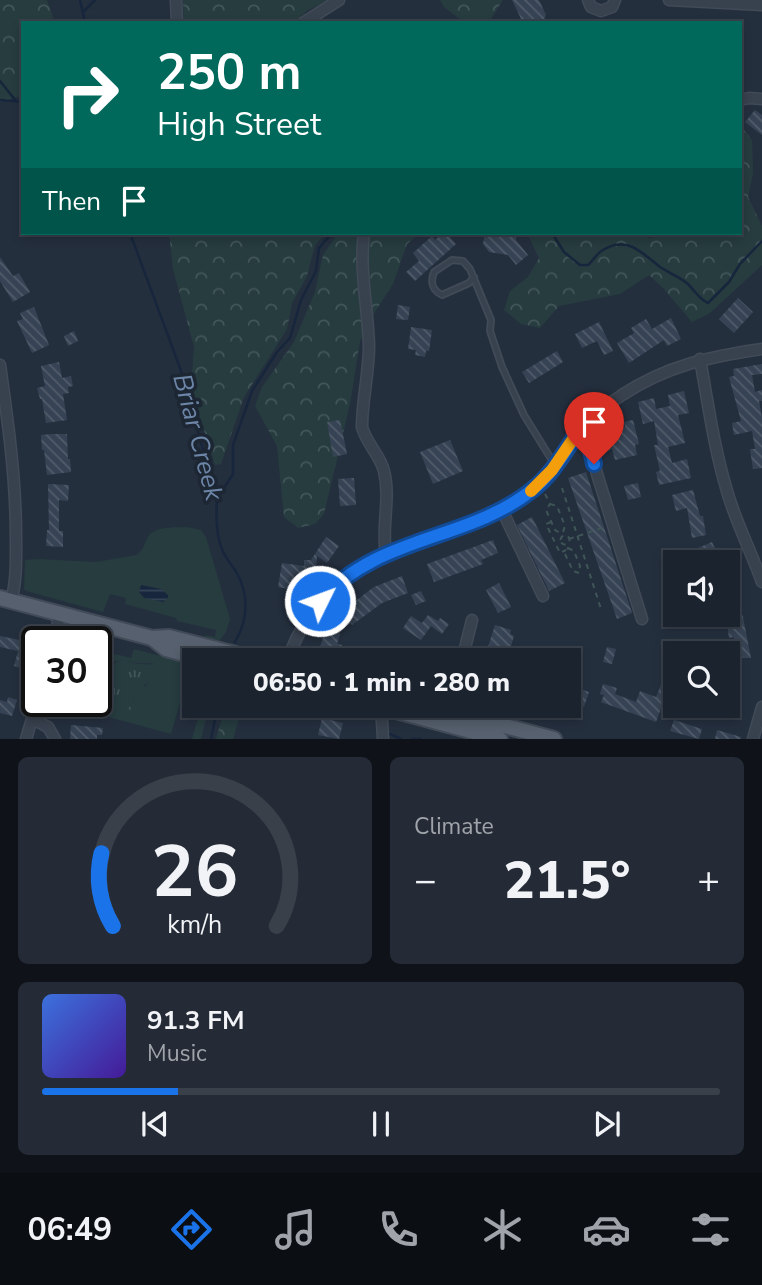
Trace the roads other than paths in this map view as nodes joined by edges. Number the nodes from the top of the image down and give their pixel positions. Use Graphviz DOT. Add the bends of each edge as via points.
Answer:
graph roads {
  1 [pos="176,0"];
  2 [pos="339,0"];
  3 [pos="588,0"];
  4 [pos="615,0"];
  5 [pos="669,0"];
  6 [pos="762,5"];
  7 [pos="177,21"];
  8 [pos="306,21"];
  9 [pos="742,99"];
  10 [pos="762,99"];
  11 [pos="364,235"];
  12 [pos="474,277"];
  13 [pos="762,349"];
  14 [pos="700,359"];
  15 [pos="0,365"];
  16 [pos="579,431"];
  17 [pos="5,433"];
  18 [pos="555,466"];
  19 [pos="502,510"];
  20 [pos="386,554"];
  21 [pos="762,582"];
  22 [pos="543,596"];
  23 [pos="6,599"];
  24 [pos="60,614"];
  25 [pos="642,619"];
  26 [pos="472,620"];
  27 [pos="57,626"];
  28 [pos="152,638"];
  29 [pos="212,648"];
  30 [pos="293,648"];
  31 [pos="465,648"];
  32 [pos="182,653"];
  33 [pos="762,707"];
  34 [pos="380,718"];
  35 [pos="423,718"];
  36 [pos="483,718"];
  37 [pos="33,719"];
  38 [pos="26,739"];
  39 [pos="55,739"];
  40 [pos="383,739"];
  41 [pos="500,739"];
  42 [pos="554,739"];
  43 [pos="753,739"];
  1 -- 7 [label="street"];
  2 -- 8 [label="street"];
  3 -- 4 [label="street" via="601,11 612,7"];
  5 -- 6 [label="street"];
  9 -- 10 [label="street"];
  11 -- 20 [label="street" via="369,355 362,427 385,475"];
  12 -- 12 [label="lane" via="442,295 432,286 433,272 452,260 463,261"];
  12 -- 18 [label="lane" via="502,367"];
  13 -- 14 [label="street"];
  14 -- 16 [label="street" via="635,387 595,413"];
  14 -- 21 [label="street" via="726,489"];
  15 -- 17 [label="street"];
  16 -- 18 [label="street"];
  16 -- 25 [label="street" via="590,445"];
  17 -- 23 [label="street" via="16,517 15,584"];
  18 -- 19 [label="street" via="533,489"];
  19 -- 20 [label="street"];
  19 -- 22 [label="street"];
  20 -- 30 [label="street" via="351,573 324,597"];
  23 -- 24 [label="main road"];
  24 -- 27 [label="street"];
  24 -- 28 [label="main road"];
  26 -- 31 [label="street"];
  28 -- 29 [label="main road" via="169,637"];
  28 -- 32 [label="main road"];
  33 -- 43 [label="street"];
  34 -- 40 [label="street"];
  35 -- 41 [label="main road"];
  36 -- 42 [label="main road"];
  37 -- 38 [label="street"];
  37 -- 39 [label="street" via="48,727"];
}
